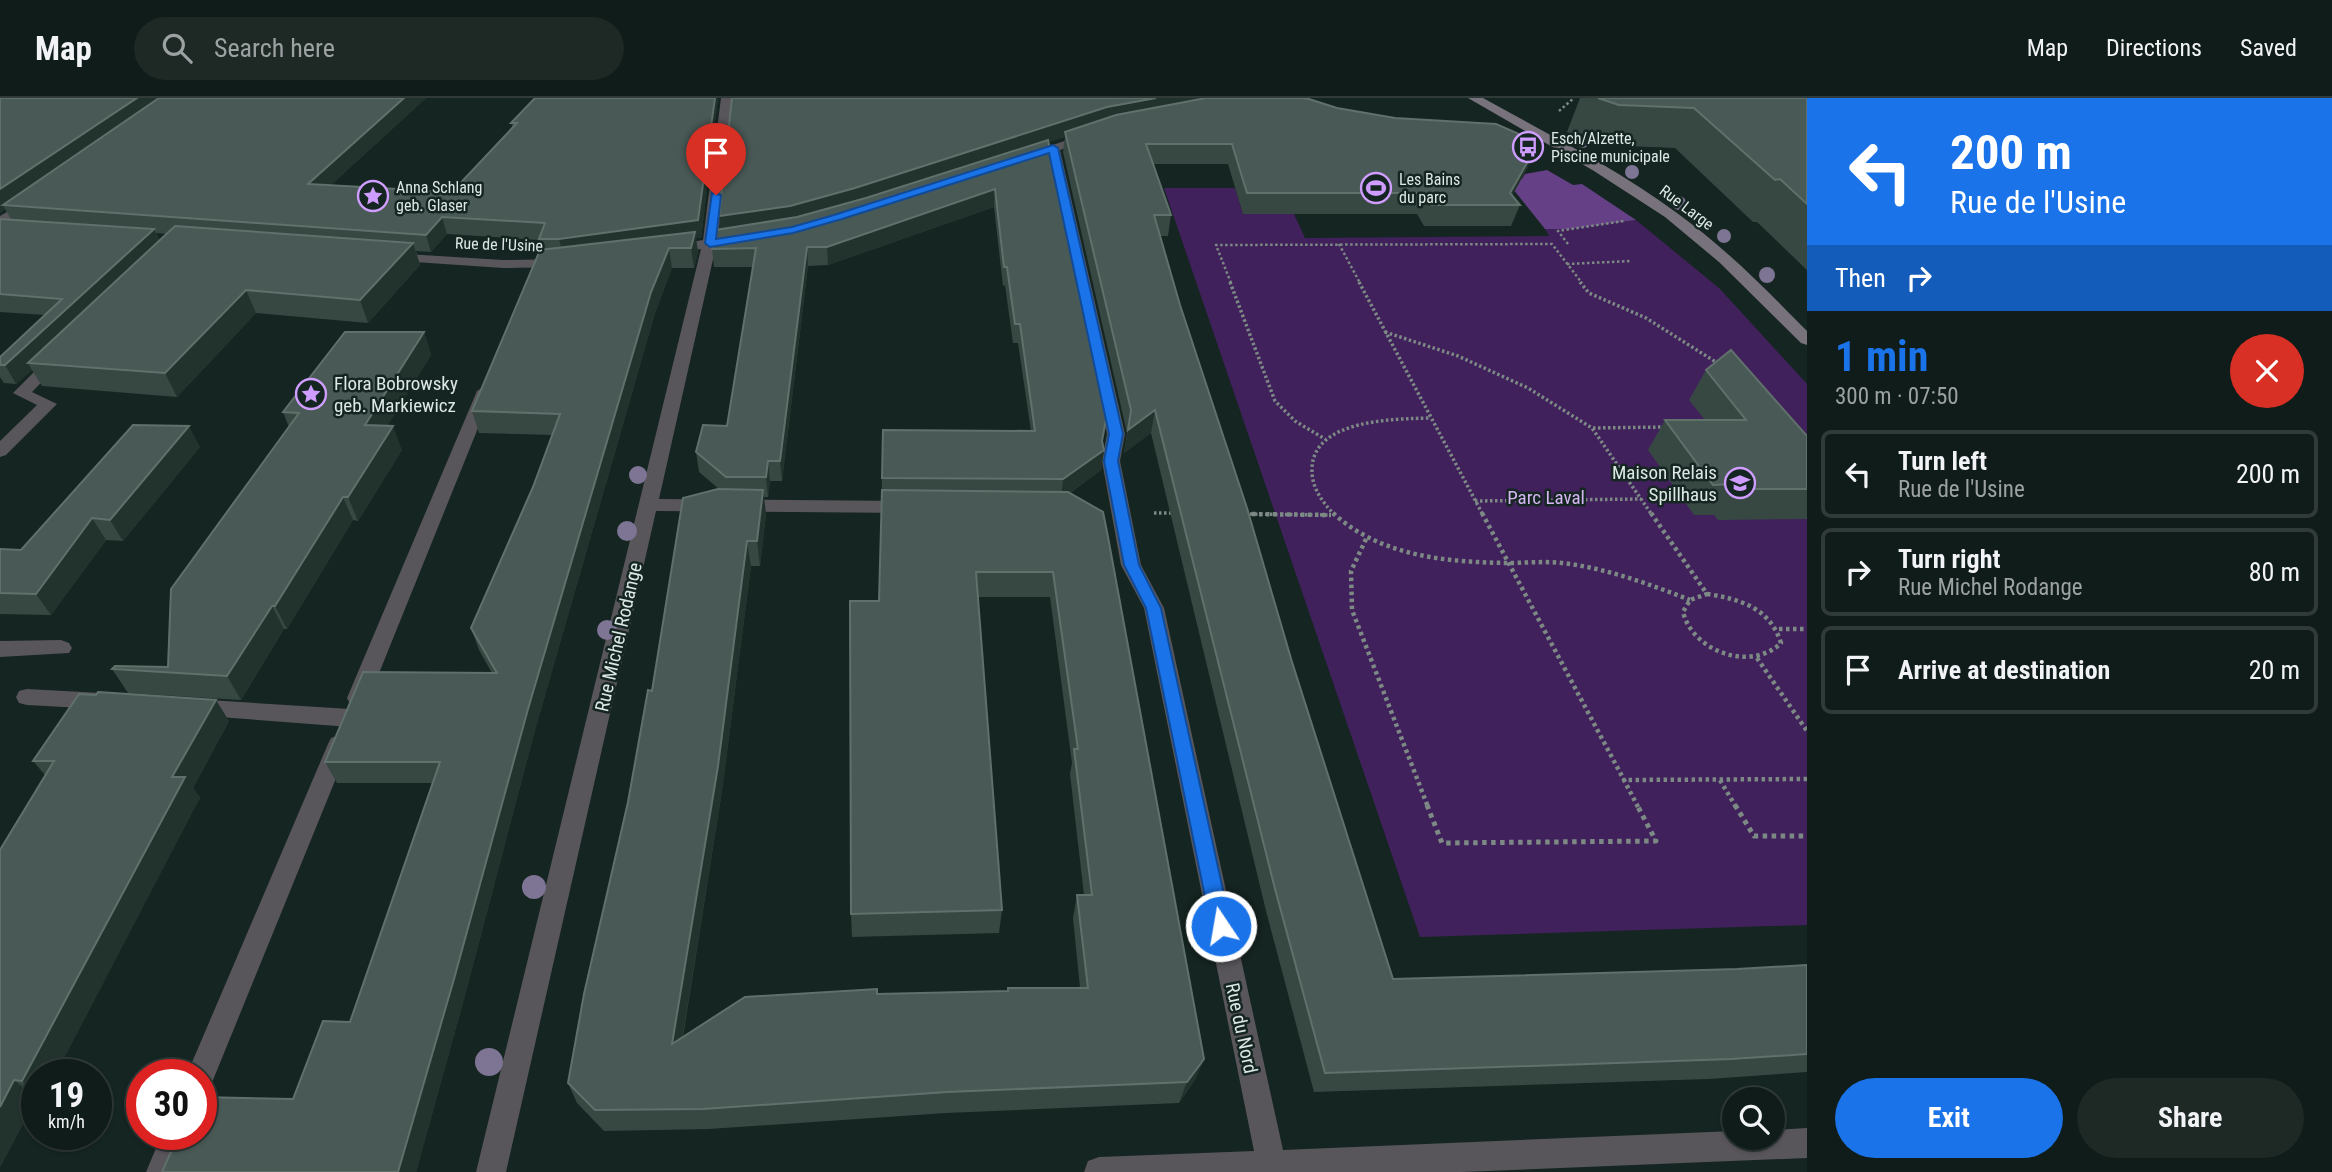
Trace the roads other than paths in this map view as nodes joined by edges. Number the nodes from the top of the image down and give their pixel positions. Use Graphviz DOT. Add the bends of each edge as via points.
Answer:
graph roads {
  1 [pos="727,98"];
  2 [pos="1474,98"];
  3 [pos="1099,133"];
  4 [pos="1053,148"];
  5 [pos="1015,161"];
  6 [pos="45,191"];
  7 [pos="0,222"];
  8 [pos="752,236"];
  9 [pos="710,243"];
  10 [pos="658,251"];
  11 [pos="381,256"];
  12 [pos="577,261"];
  13 [pos="538,263"];
  14 [pos="527,288"];
  15 [pos="1807,340"];
  16 [pos="71,346"];
  17 [pos="491,377"];
  18 [pos="0,451"];
  19 [pos="649,505"];
  20 [pos="926,507"];
  21 [pos="61,648"];
  22 [pos="0,649"];
  23 [pos="27,696"];
  24 [pos="121,703"];
  25 [pos="175,706"];
  26 [pos="350,718"];
  27 [pos="208,1059"];
  28 [pos="1807,1143"];
  29 [pos="170,1150"];
  30 [pos="1272,1168"];
  31 [pos="161,1172"];
  32 [pos="491,1172"];
  33 [pos="1098,1172"];
  1 -- 9 [label="street, Rue Michel Rodange"];
  2 -- 15 [label="street, Rue Large" via="1671,215 1754,286"];
  3 -- 4 [label="street"];
  4 -- 5 [label="street"];
  4 -- 30 [label="street, Rue du Nord" via="1116,434 1111,461 1116,510 1131,565 1154,608"];
  6 -- 7 [label="street"];
  8 -- 9 [label="street"];
  9 -- 10 [label="street"];
  9 -- 19 [label="street, Rue Michel Rodange"];
  11 -- 13 [label="street, Rue de l'Usine"];
  12 -- 13 [label="street, Rue de l'Usine"];
  13 -- 14 [label="street"];
  16 -- 18 [label="street" via="21,393 48,404"];
  17 -- 26 [label="street"];
  19 -- 20 [label="street"];
  19 -- 32 [label="street, Rue Michel Rodange"];
  21 -- 22 [label="street"];
  23 -- 24 [label="street"];
  25 -- 26 [label="street"];
  26 -- 27 [label="street"];
  28 -- 30 [label="street"];
  29 -- 31 [label="street"];
  30 -- 33 [label="street"];
}
